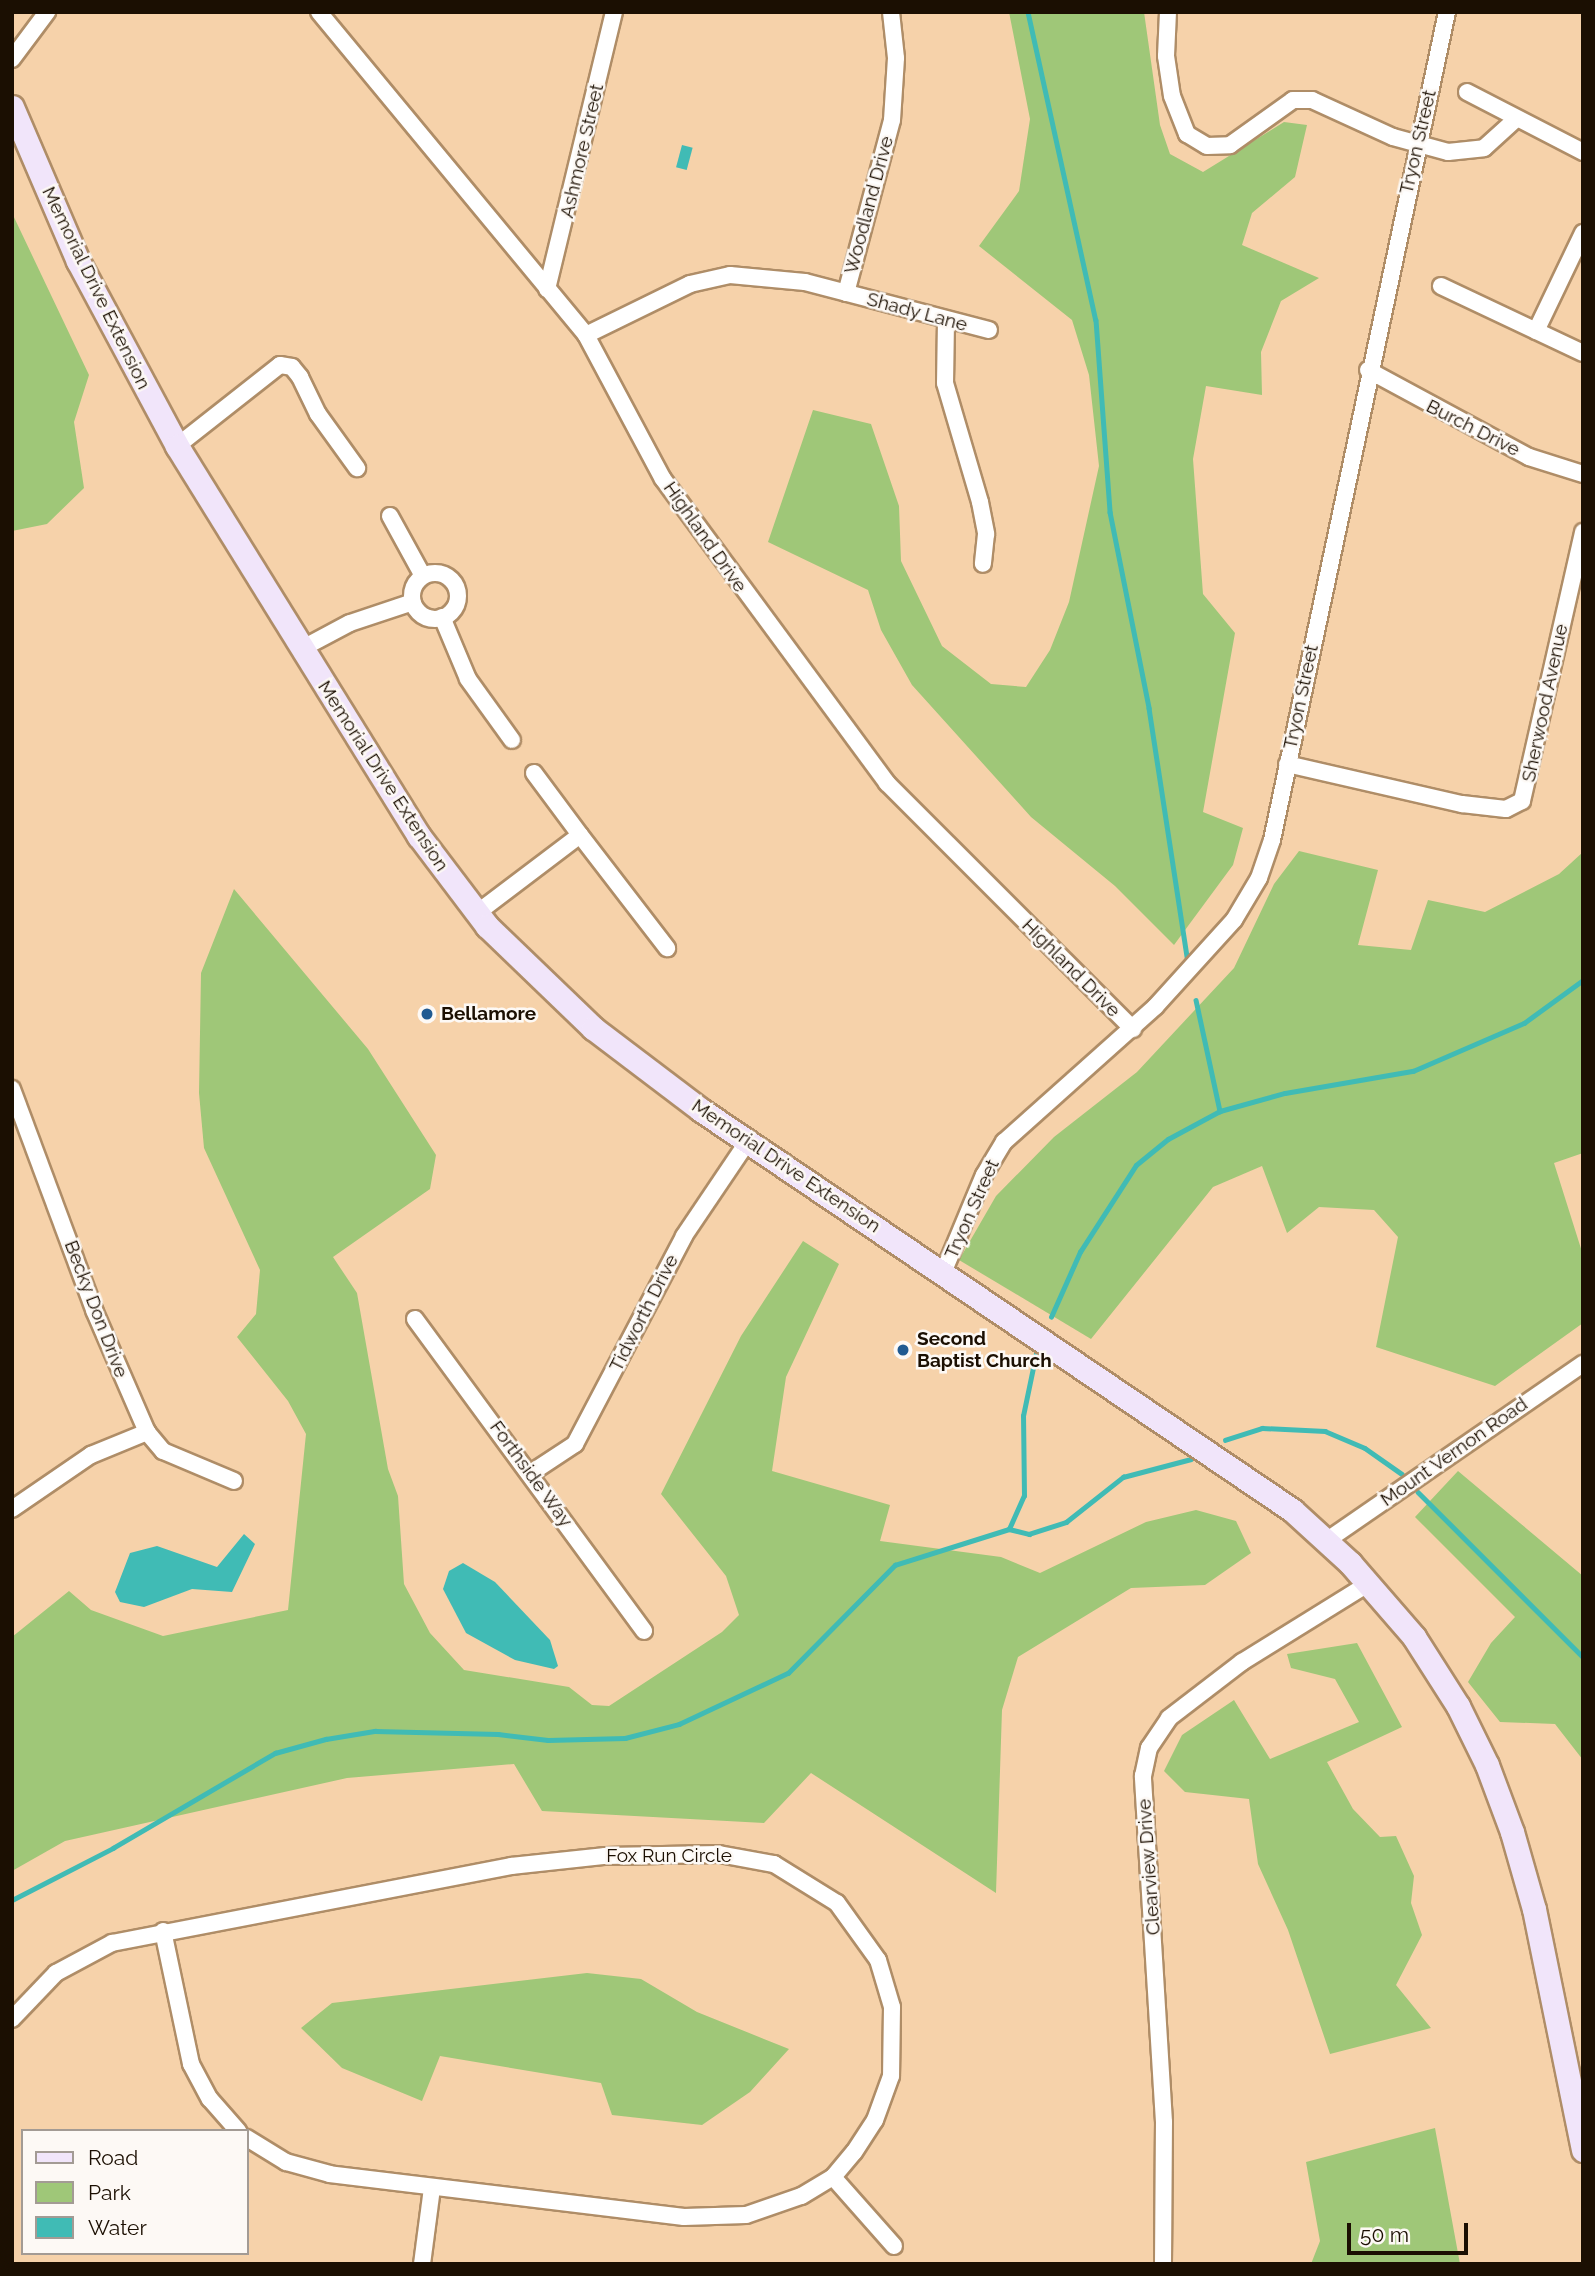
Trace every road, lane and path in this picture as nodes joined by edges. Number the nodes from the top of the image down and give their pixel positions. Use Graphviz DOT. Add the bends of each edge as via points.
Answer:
graph roads {
  1 [pos="47,12"];
  2 [pos="614,12"];
  3 [pos="891,12"];
  4 [pos="1168,12"];
  5 [pos="1447,12"];
  6 [pos="321,13"];
  7 [pos="12,59"];
  8 [pos="1467,92"];
  9 [pos="12,107"];
  10 [pos="1516,119"];
  11 [pos="1418,145"];
  12 [pos="1583,152"];
  13 [pos="1583,233"];
  14 [pos="1441,286"];
  15 [pos="547,289"];
  16 [pos="846,293"];
  17 [pos="946,321"];
  18 [pos="989,330"];
  19 [pos="1536,331"];
  20 [pos="586,335"];
  21 [pos="1583,353"];
  22 [pos="1368,370"];
  23 [pos="177,446"];
  24 [pos="357,468"];
  25 [pos="1583,474"];
  26 [pos="390,516"];
  27 [pos="1583,532"];
  28 [pos="984,564"];
  29 [pos="424,576"];
  30 [pos="413,602"];
  31 [pos="442,617"];
  32 [pos="301,649"];
  33 [pos="512,740"];
  34 [pos="1287,764"];
  35 [pos="534,774"];
  36 [pos="580,835"];
  37 [pos="477,913"];
  38 [pos="667,948"];
  39 [pos="1133,1028"];
  40 [pos="12,1089"];
  41 [pos="748,1141"];
  42 [pos="943,1273"];
  43 [pos="415,1319"];
  44 [pos="1583,1364"];
  45 [pos="147,1432"];
  46 [pos="531,1473"];
  47 [pos="234,1480"];
  48 [pos="12,1509"];
  49 [pos="1326,1541"];
  50 [pos="1368,1584"];
  51 [pos="644,1631"];
  52 [pos="163,1931"];
  53 [pos="12,2019"];
  54 [pos="237,2129"];
  55 [pos="248,2139"];
  56 [pos="1583,2150"];
  57 [pos="833,2177"];
  58 [pos="432,2188"];
  59 [pos="894,2246"];
  60 [pos="422,2264"];
  61 [pos="1163,2264"];
  1 -- 7 [label="street"];
  2 -- 15 [label="street, Ashmore Street"];
  3 -- 16 [label="street, Woodland Drive" via="896,58 892,120"];
  4 -- 11 [label="street" via="1166,56 1172,96 1181,125 1199,143 1230,145 1276,108 1304,99"];
  5 -- 11 [label="street, Tryon Street"];
  6 -- 15 [label="street, Highland Drive"];
  8 -- 10 [label="street"];
  9 -- 23 [label="street, Memorial Drive Extension" via="78,261"];
  10 -- 11 [label="street" via="1484,148 1448,152"];
  10 -- 12 [label="street"];
  11 -- 22 [label="street, Tryon Street"];
  13 -- 19 [label="street"];
  14 -- 19 [label="street"];
  15 -- 20 [label="street, Highland Drive"];
  16 -- 17 [label="street, Shady Lane"];
  16 -- 20 [label="street, Woodland Drive" via="805,282 747,275 717,277 691,284"];
  17 -- 18 [label="street, Shady Lane"];
  17 -- 28 [label="street" via="946,383 980,502 986,534"];
  19 -- 21 [label="street"];
  20 -- 39 [label="street, Highland Drive" via="663,479 887,783"];
  22 -- 25 [label="street, Burch Drive" via="1529,457"];
  22 -- 34 [label="street, Tryon Street"];
  23 -- 24 [label="street" via="280,365 292,368 300,377 318,414"];
  23 -- 32 [label="street, Memorial Drive Extension"];
  26 -- 29 [label="street"];
  27 -- 34 [label="street, Sherwood Avenue" via="1522,801 1506,808 1462,804"];
  29 -- 30 [label="street" via="414,587"];
  29 -- 31 [label="street" via="438,573 455,585 456,604"];
  30 -- 31 [label="street" via="421,614"];
  30 -- 32 [label="street" via="349,623"];
  31 -- 33 [label="street" via="468,678"];
  32 -- 37 [label="street, Memorial Drive Extension" via="419,836"];
  34 -- 39 [label="street, Tryon Street" via="1267,857 1249,899 1202,957"];
  35 -- 36 [label="street"];
  36 -- 37 [label="street"];
  36 -- 38 [label="street"];
  37 -- 41 [label="street, Memorial Drive Extension" via="593,1028"];
  39 -- 42 [label="street, Tryon Street" via="1004,1142 984,1175"];
  40 -- 45 [label="street, Becky Don Drive" via="94,1310"];
  41 -- 42 [label="street, Memorial Drive Extension"];
  41 -- 46 [label="street, Tidworth Drive" via="684,1236 575,1444"];
  42 -- 49 [label="street, Memorial Drive Extension" via="1248,1477"];
  43 -- 46 [label="street, Forthside Way"];
  44 -- 49 [label="street, Mount Vernon Road"];
  45 -- 47 [label="street, Becky Don Drive" via="163,1451"];
  45 -- 48 [label="street" via="91,1455"];
  46 -- 51 [label="street, Forthside Way"];
  49 -- 50 [label="street, Memorial Drive Extension"];
  50 -- 56 [label="street, Memorial Drive Extension" via="1414,1637 1453,1697 1504,1808 1534,1909"];
  50 -- 61 [label="street, Clearview Drive" via="1242,1662 1169,1718 1149,1748 1143,1776 1164,2122"];
  52 -- 53 [label="street, Fox Run Circle" via="112,1943 73,1962 41,1986"];
  52 -- 54 [label="street" via="191,2064 210,2099"];
  52 -- 57 [label="street, Fox Run Circle" via="561,1860 719,1854 775,1864 812,1884 852,1919 878,1960 892,2007 894,2053 884,2098 862,2142"];
  55 -- 58 [label="street, Fox Run Circle" via="305,2169"];
  57 -- 58 [label="street, Fox Run Circle" via="778,2206 712,2218"];
  57 -- 59 [label="street"];
  58 -- 60 [label="street"];
}
